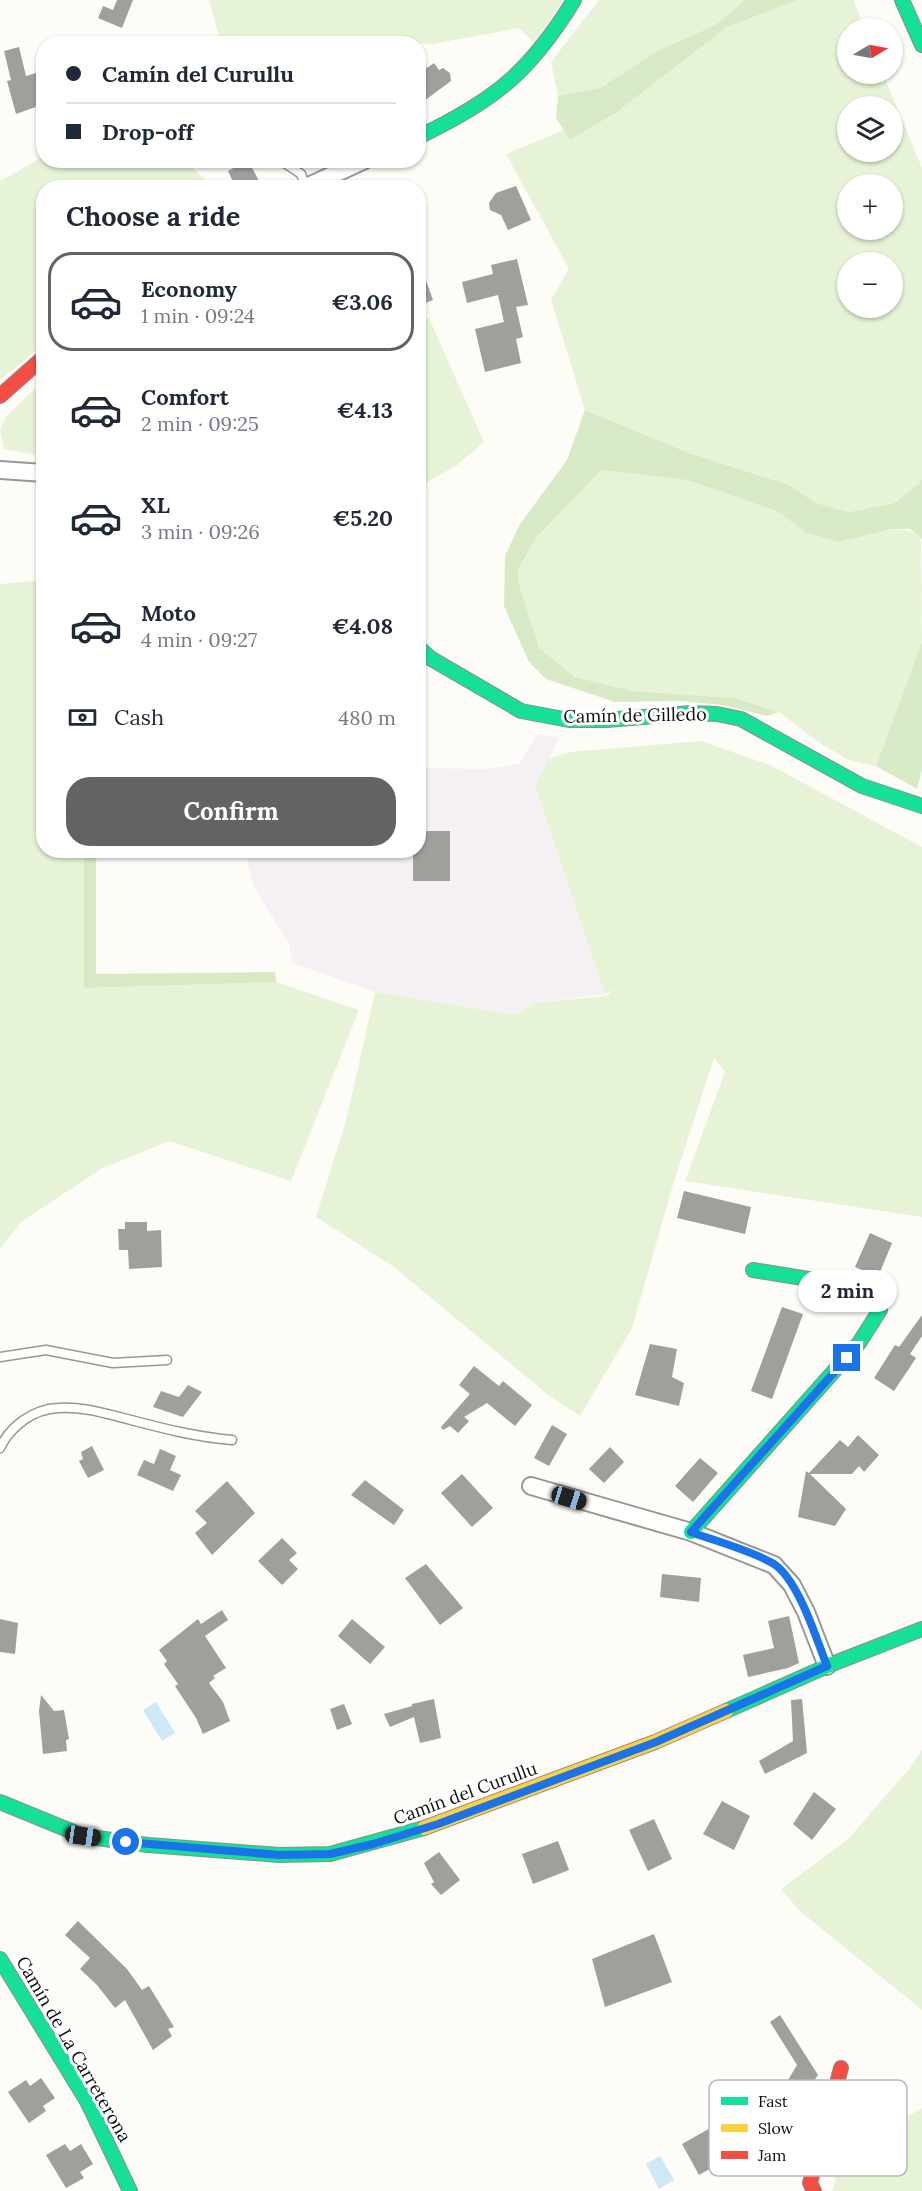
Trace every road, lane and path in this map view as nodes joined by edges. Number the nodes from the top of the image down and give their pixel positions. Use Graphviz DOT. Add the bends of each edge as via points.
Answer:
graph roads {
  1 [pos="574,0"];
  2 [pos="902,0"];
  3 [pos="922,45"];
  4 [pos="426,133"];
  5 [pos="292,168"];
  6 [pos="347,168"];
  7 [pos="303,180"];
  8 [pos="321,180"];
  9 [pos="36,364"];
  10 [pos="0,396"];
  11 [pos="0,470"];
  12 [pos="36,472"];
  13 [pos="426,654"];
  14 [pos="922,806"];
  15 [pos="753,1270"];
  16 [pos="0,1357"];
  17 [pos="167,1359"];
  18 [pos="232,1440"];
  19 [pos="0,1448"];
  20 [pos="531,1486"];
  21 [pos="691,1532"];
  22 [pos="922,1629"];
  23 [pos="827,1666"];
  24 [pos="0,1802"];
  25 [pos="0,1959"];
  26 [pos="841,2068"];
  27 [pos="838,2080"];
  28 [pos="812,2176"];
  29 [pos="130,2191"];
  30 [pos="814,2191"];
  1 -- 4 [label="main road" via="548,41 518,74 483,102"];
  2 -- 3 [label="main road"];
  5 -- 7 [label="lane"];
  6 -- 8 [label="street"];
  9 -- 10 [label="main road"];
  11 -- 12 [label="street"];
  13 -- 14 [label="main road, Camín de Gilledo" via="521,711 569,720 691,712 741,719 862,786"];
  15 -- 21 [label="main road" via="870,1289 881,1297 880,1310 836,1372"];
  16 -- 17 [label="lane" via="46,1350 113,1363"];
  18 -- 19 [label="lane" via="199,1437 88,1409 56,1408 24,1419"];
  20 -- 21 [label="street"];
  21 -- 23 [label="street" via="774,1565 792,1585"];
  22 -- 23 [label="main road, Camín del Curullu"];
  23 -- 24 [label="main road, Camín del Curullu" via="656,1742 481,1808 330,1854 279,1855 83,1836"];
  25 -- 29 [label="main road, Camín de La Carreterona" via="87,2101"];
  26 -- 27 [label="main road"];
  28 -- 30 [label="main road"];
}
